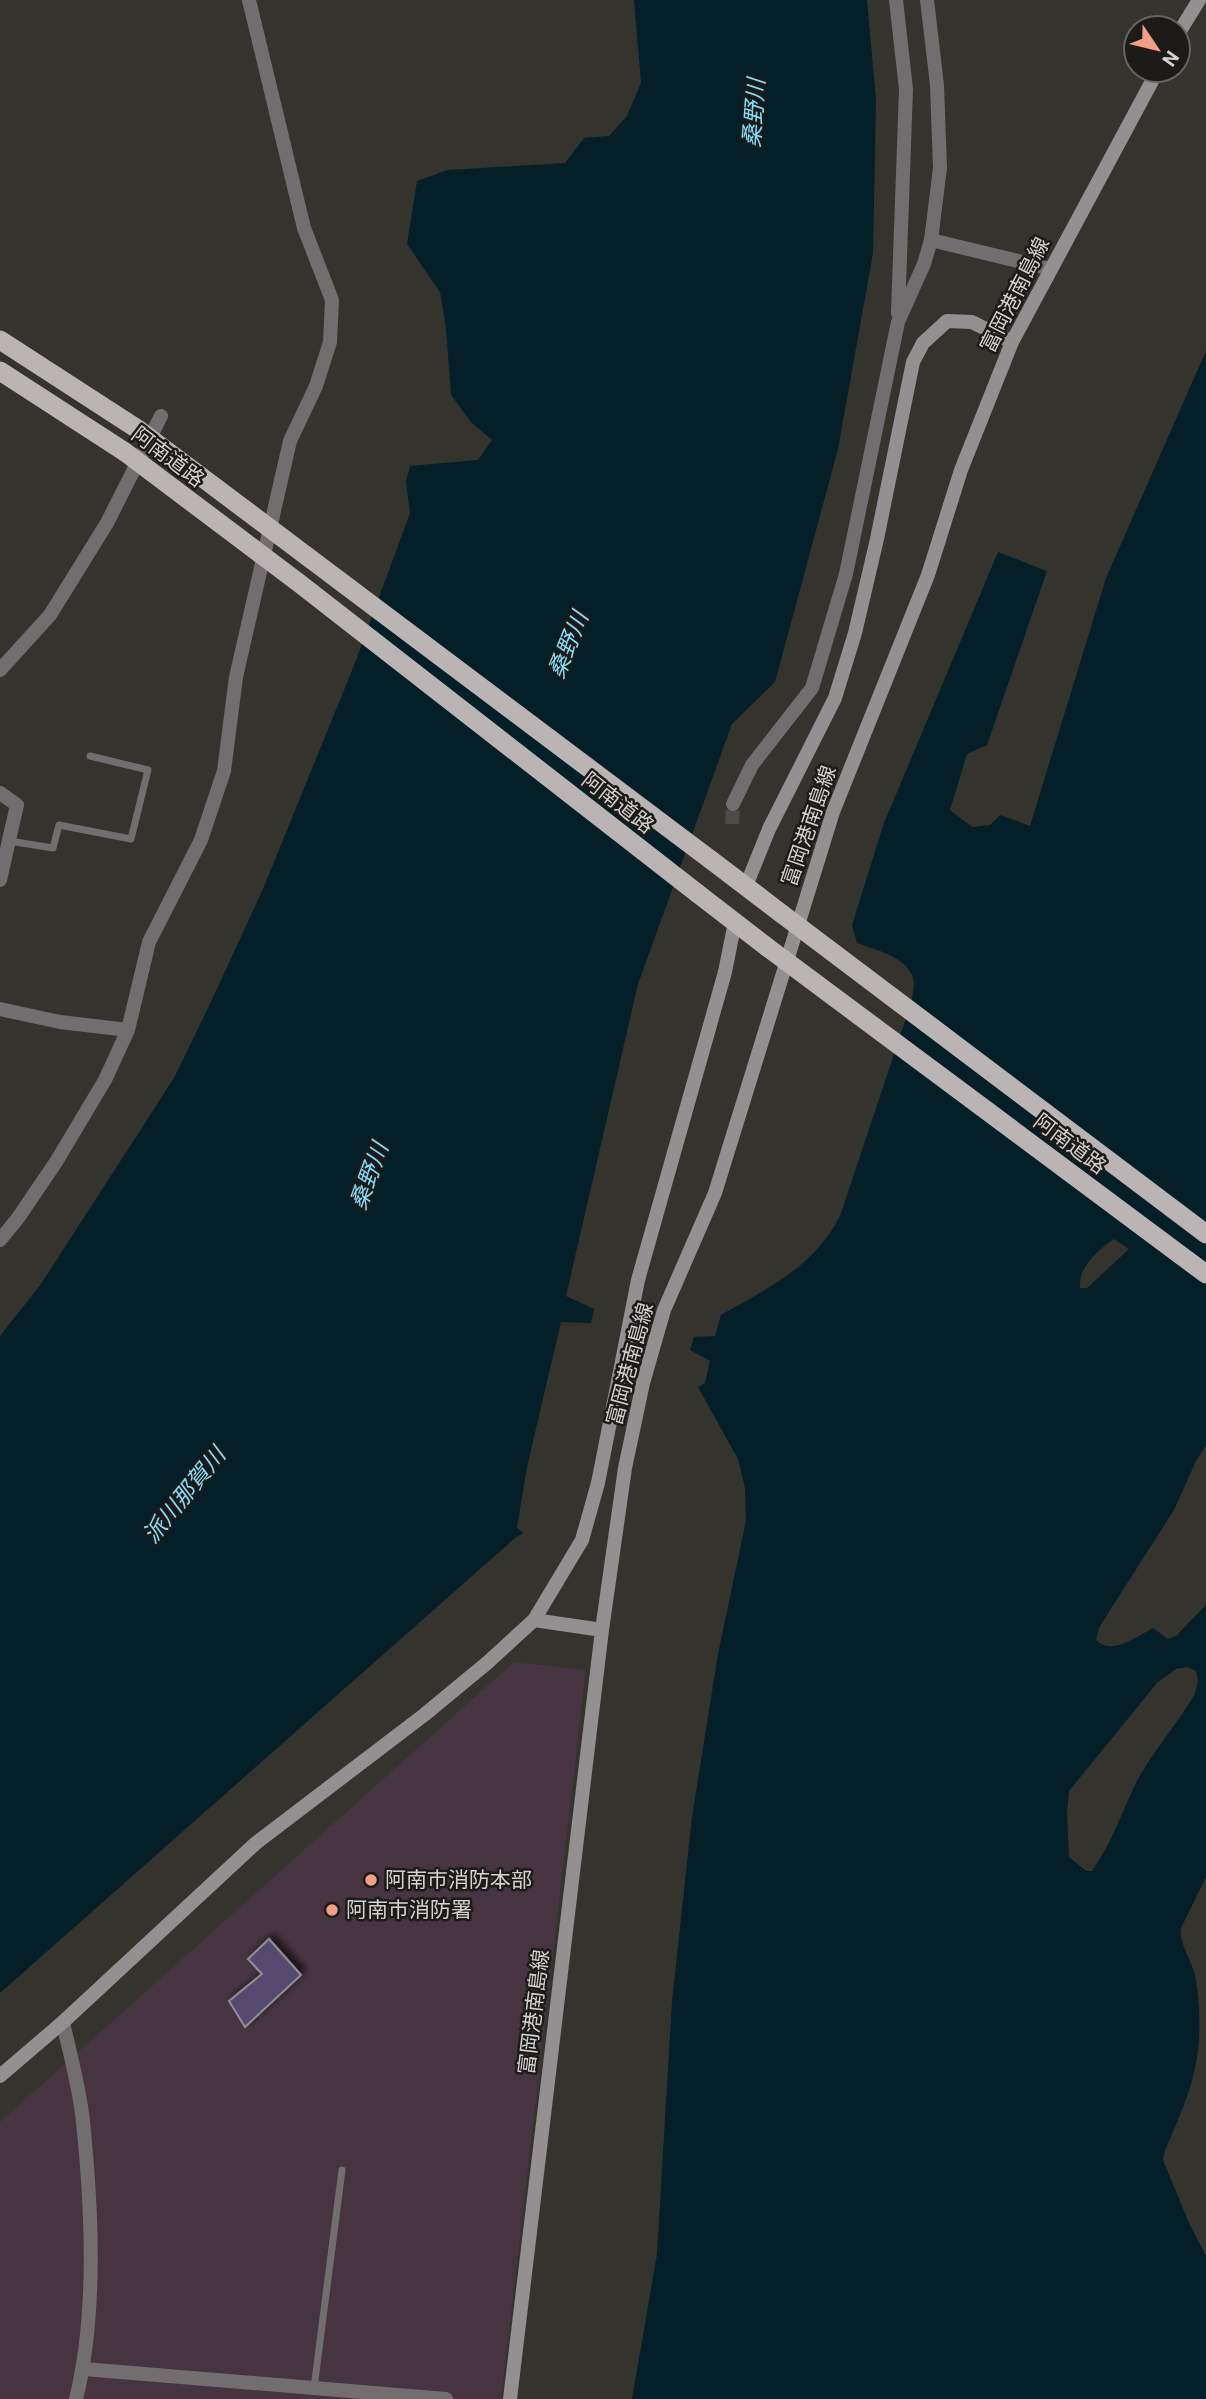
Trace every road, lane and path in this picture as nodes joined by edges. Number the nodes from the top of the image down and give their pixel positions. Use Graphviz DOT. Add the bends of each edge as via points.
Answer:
graph roads {
  1 [pos="250,0"];
  2 [pos="896,0"];
  3 [pos="927,0"];
  4 [pos="1151,84"];
  5 [pos="931,240"];
  6 [pos="1051,270"];
  7 [pos="898,322"];
  8 [pos="0,340"];
  9 [pos="1012,342"];
  10 [pos="0,371"];
  11 [pos="161,416"];
  12 [pos="0,670"];
  13 [pos="90,756"];
  14 [pos="0,793"];
  15 [pos="733,804"];
  16 [pos="8,841"];
  17 [pos="0,880"];
  18 [pos="746,886"];
  19 [pos="735,922"];
  20 [pos="0,1009"];
  21 [pos="128,1031"];
  22 [pos="1206,1234"];
  23 [pos="0,1240"];
  24 [pos="1206,1274"];
  25 [pos="534,1620"];
  26 [pos="602,1630"];
  27 [pos="63,2022"];
  28 [pos="0,2076"];
  29 [pos="342,2170"];
  30 [pos="83,2369"];
  31 [pos="314,2389"];
  32 [pos="76,2399"];
  33 [pos="446,2399"];
  34 [pos="510,2399"];
  1 -- 21 [label="street" via="304,228 332,300 330,342 316,386 290,441 236,677 224,771 201,840 149,942"];
  2 -- 7 [label="street" via="906,89"];
  3 -- 5 [label="street" via="940,168"];
  4 -- 6 [label="main road, 富岡港南島線"];
  5 -- 6 [label="street"];
  5 -- 7 [label="street"];
  6 -- 9 [label="main road, 富岡港南島線"];
  7 -- 15 [label="street" via="846,574 812,688 752,765"];
  8 -- 18 [label="highway, 阿南道路, bridge" via="139,430"];
  9 -- 18 [label="main road" via="972,322 947,321 923,343 913,362 877,539 835,698 769,829"];
  9 -- 26 [label="main road, 富岡港南島線" via="961,470 928,575 833,812 715,1194 664,1310 625,1468"];
  10 -- 19 [label="highway, 阿南道路, bridge" via="125,452"];
  11 -- 12 [label="street" via="107,523 50,615"];
  13 -- 16 [label="lane" via="148,770 131,839 59,825 53,848"];
  14 -- 16 [label="street" via="17,805"];
  16 -- 17 [label="street"];
  18 -- 22 [label="highway, 阿南道路, bridge"];
  19 -- 24 [label="highway, 阿南道路, bridge"];
  19 -- 25 [label="main road" via="638,1280 582,1540"];
  20 -- 21 [label="street"];
  21 -- 23 [label="street" via="56,1162"];
  25 -- 26 [label="main road"];
  25 -- 27 [label="main road" via="424,1715 256,1843"];
  26 -- 34 [label="main road, 富岡港南島線"];
  27 -- 28 [label="main road"];
  27 -- 30 [label="street" via="83,2120 90,2232 90,2311"];
  29 -- 31 [label="lane"];
  30 -- 31 [label="street"];
  30 -- 32 [label="street"];
  31 -- 33 [label="street"];
}
